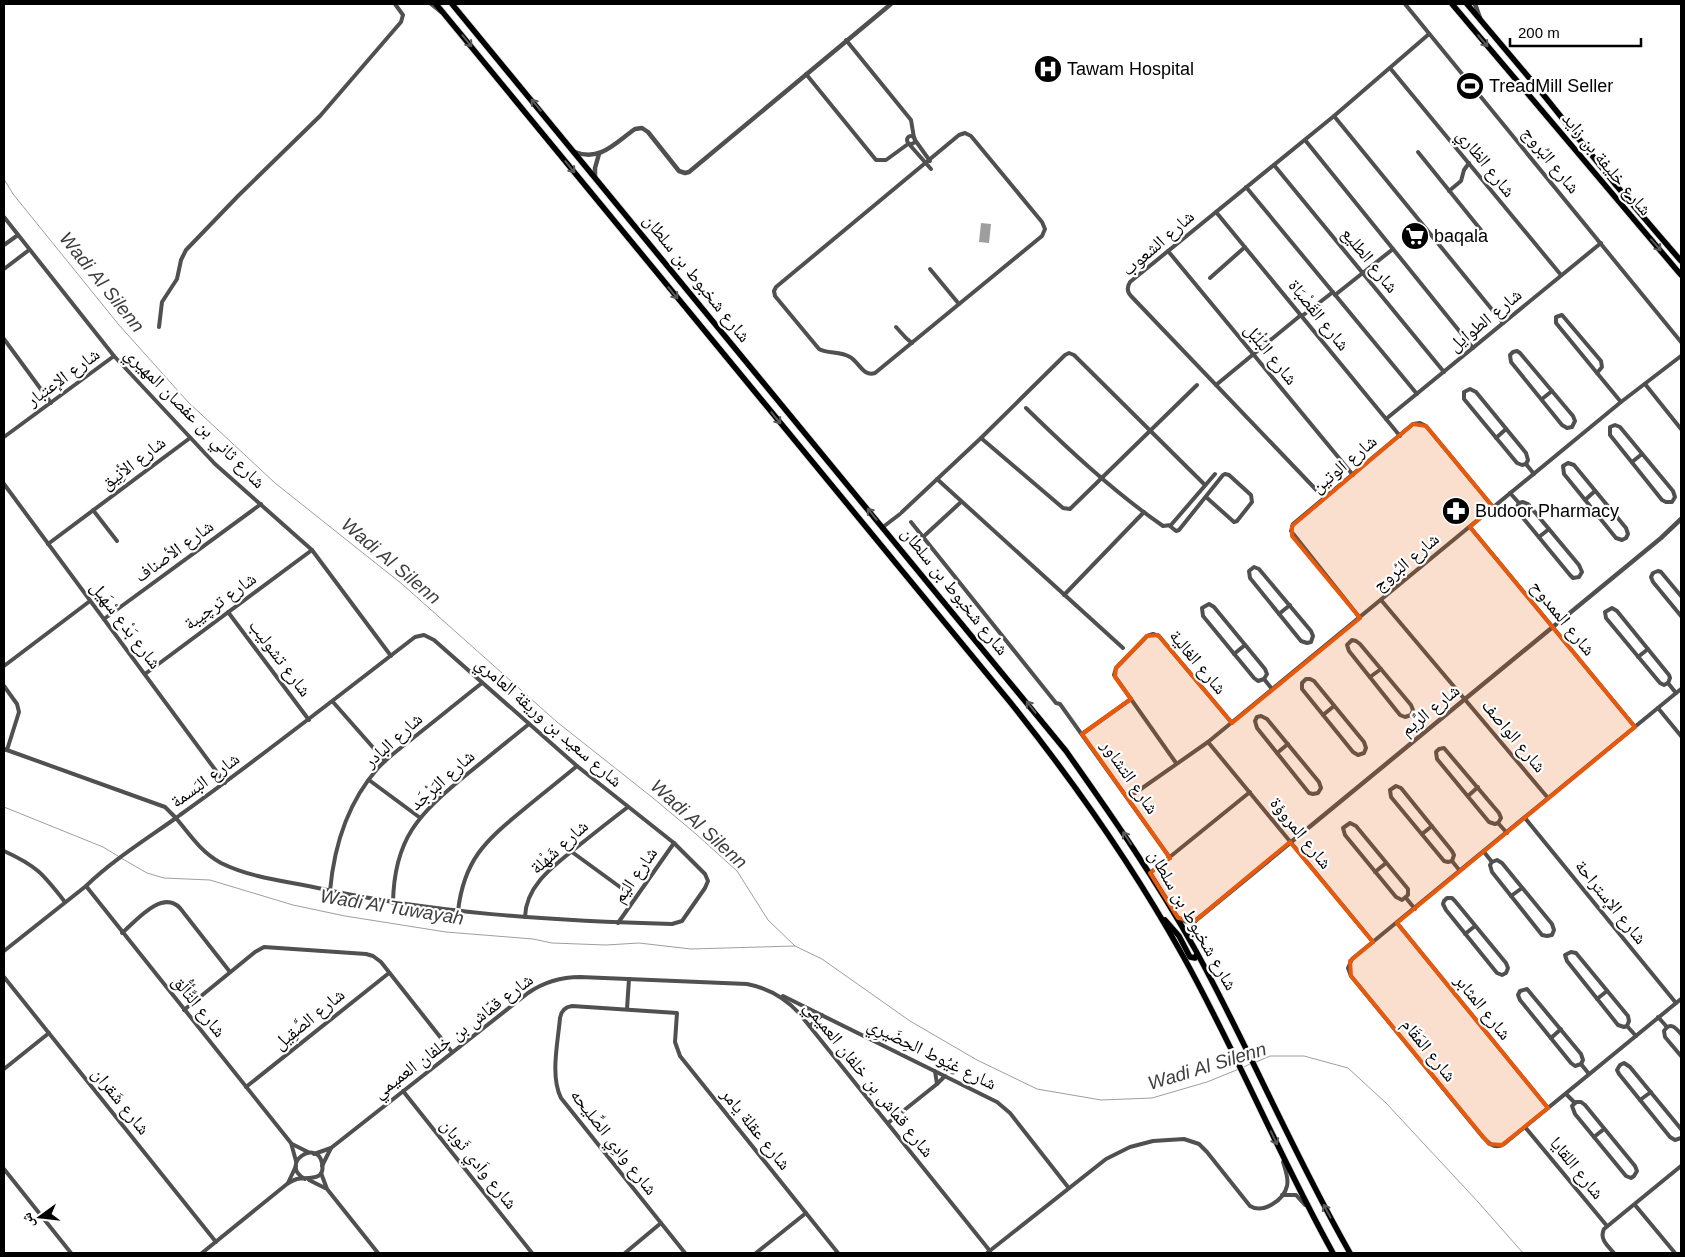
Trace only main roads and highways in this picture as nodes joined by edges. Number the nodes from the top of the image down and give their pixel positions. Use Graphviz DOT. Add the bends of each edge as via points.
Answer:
graph roads {
  1 [pos="436,4"];
  2 [pos="452,4"];
  3 [pos="1452,4"];
  4 [pos="1467,4"];
  5 [pos="1681,262"];
  6 [pos="1681,275"];
  7 [pos="1160,915"];
  8 [pos="1196,952"];
  9 [pos="1333,1253"];
  10 [pos="1350,1253"];
  1 -- 7 [label="main road, شارع شخبوط بن سلطان, one-way" via="1044,745 1100,822"];
  8 -- 2 [label="main road, شارع شخبوط بن سلطان, one-way" via="1150,873 1066,751"];
  3 -- 6 [label="main road, شارع خليفة بن زايد, one-way"];
  4 -- 5 [label="main road, شارع خليفة بن زايد"];
  7 -- 8 [label="main road" via="1174,930 1190,957 1195,958"];
  7 -- 9 [label="main road, شارع شخبوط بن سلطان, one-way" via="1226,1038"];
  10 -- 8 [label="main road, شارع شخبوط بن سلطان, one-way"];
}
